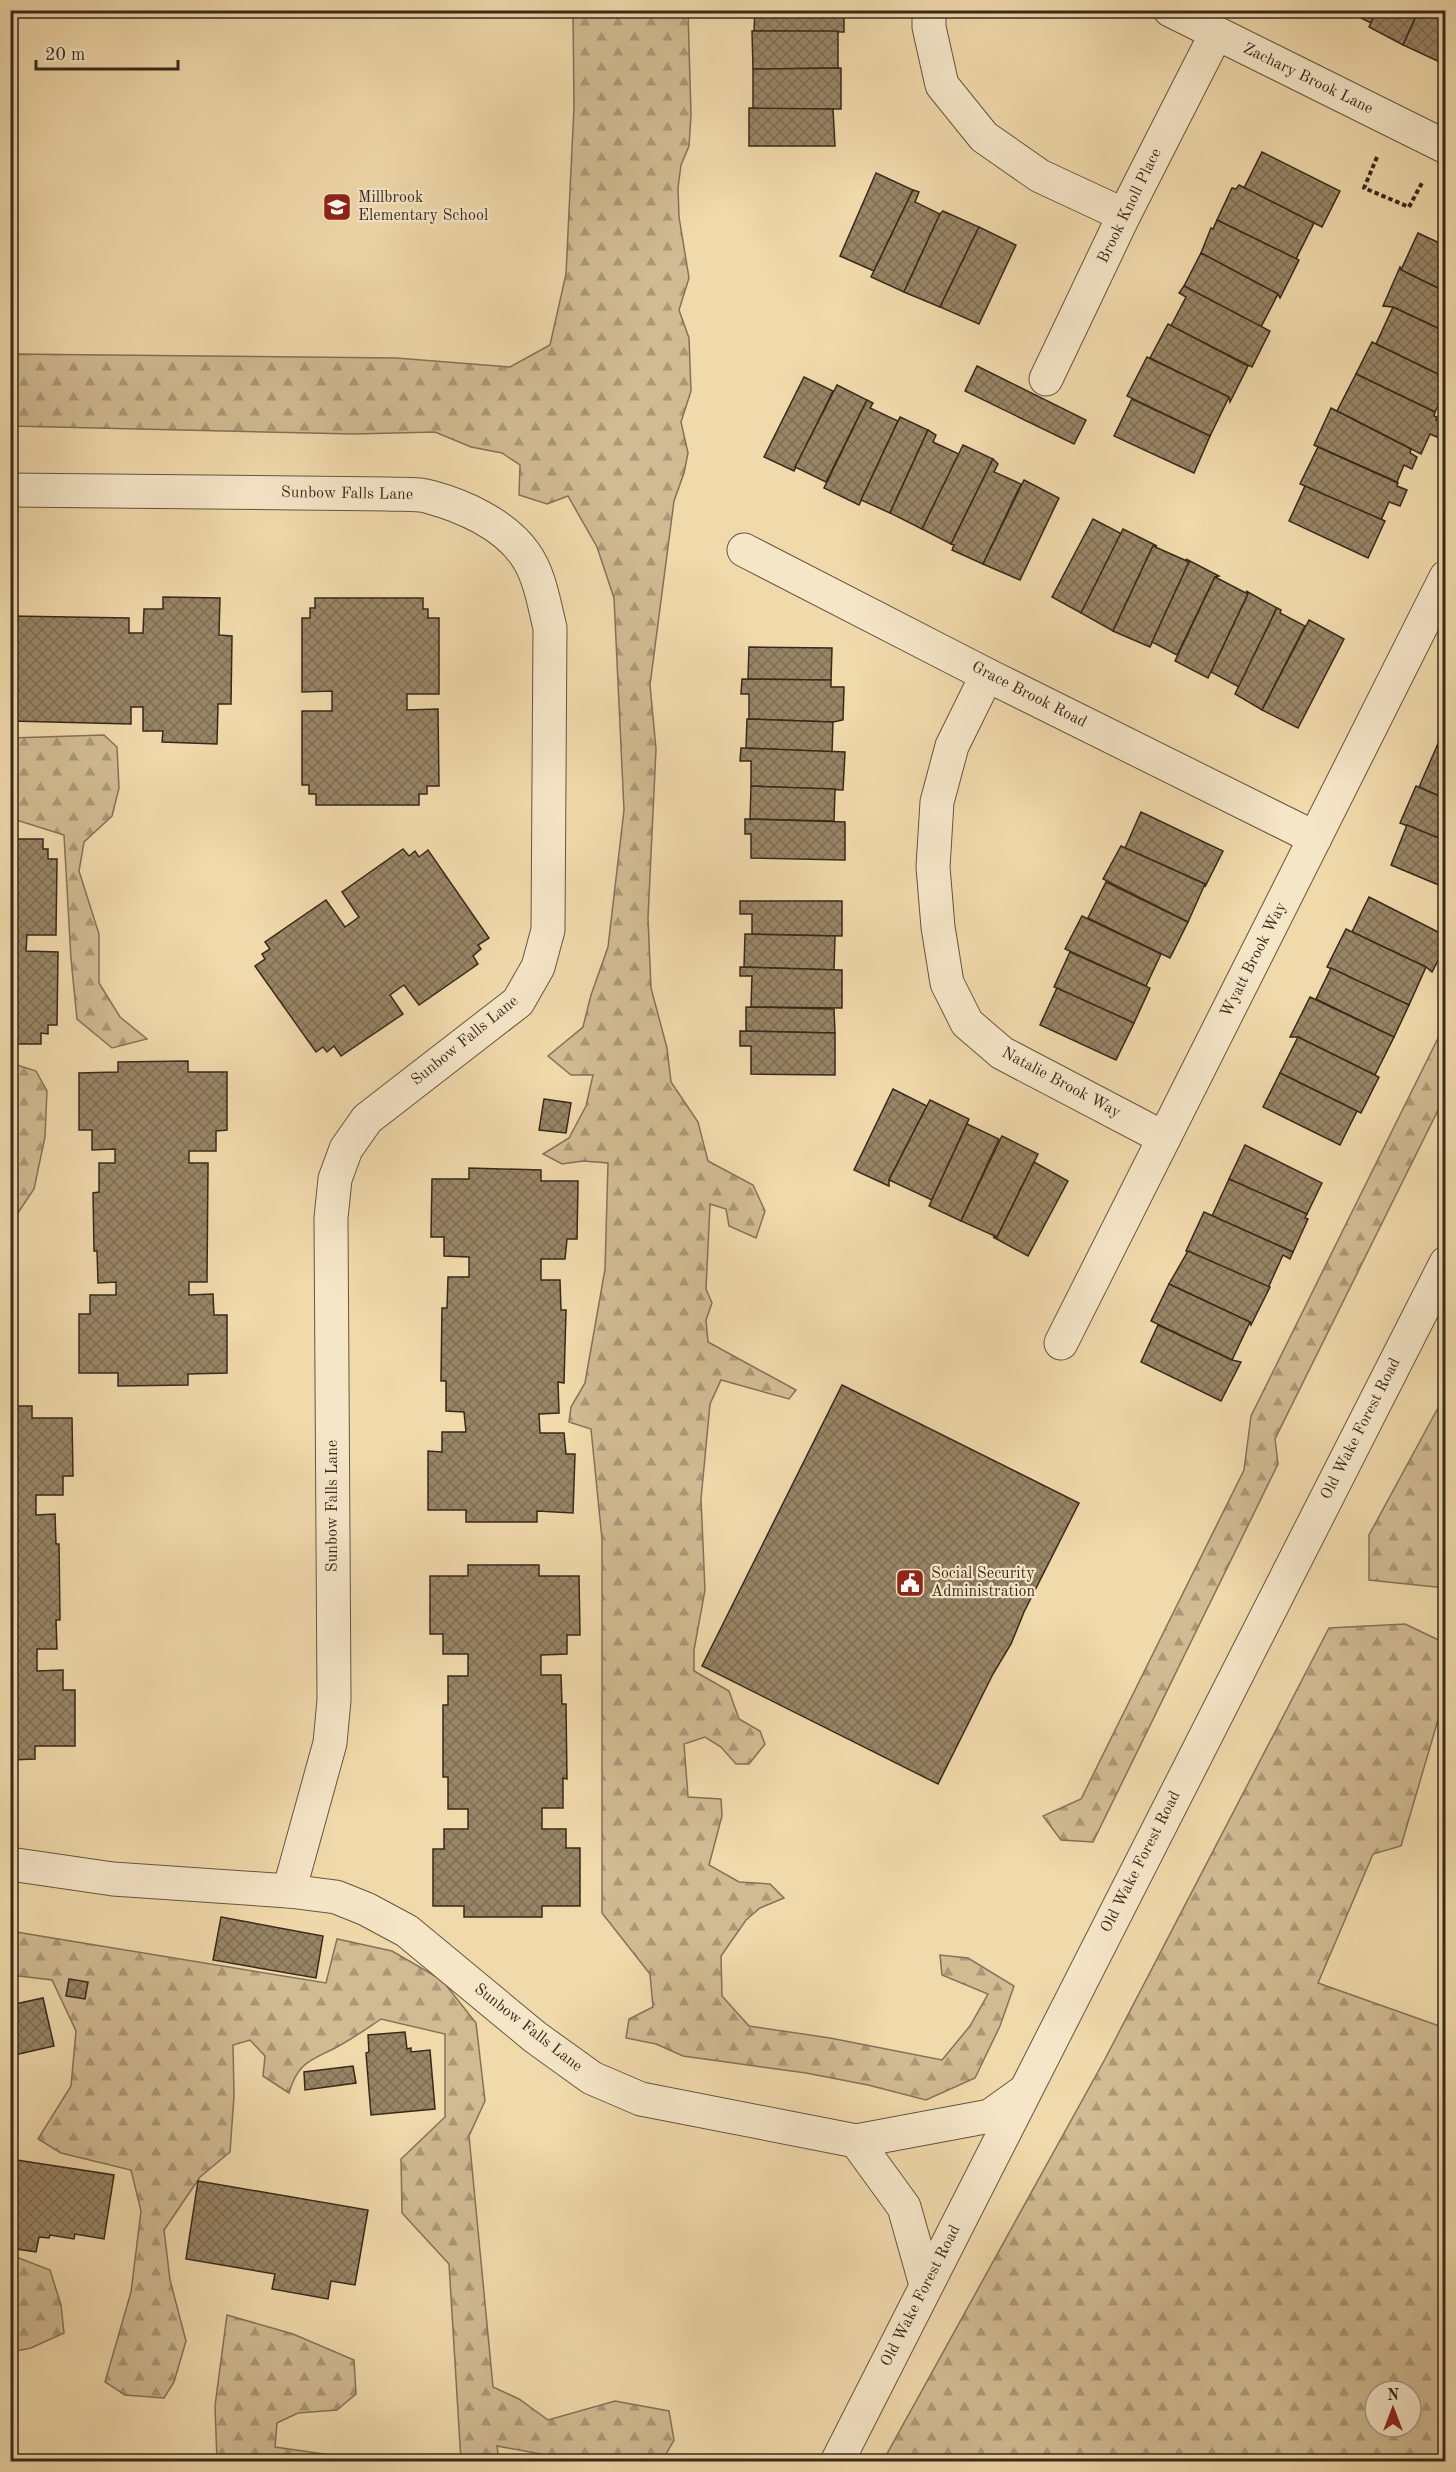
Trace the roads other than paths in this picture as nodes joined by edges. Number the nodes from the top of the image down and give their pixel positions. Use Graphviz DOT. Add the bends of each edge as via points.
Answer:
graph roads {
  1 [pos="928,10"];
  2 [pos="1170,10"];
  3 [pos="1216,34"];
  4 [pos="1446,147"];
  5 [pos="1124,215"];
  6 [pos="1046,379"];
  7 [pos="10,490"];
  8 [pos="744,550"];
  9 [pos="1446,577"];
  10 [pos="987,675"];
  11 [pos="1315,838"];
  12 [pos="1164,1138"];
  13 [pos="1446,1263"];
  14 [pos="1061,1343"];
  15 [pos="10,1864"];
  16 [pos="289,1891"];
  17 [pos="1025,2090"];
  18 [pos="856,2140"];
  19 [pos="926,2285"];
  20 [pos="837,2462"];
  1 -- 5 [label="street" via="942,85 984,137 1040,176"];
  2 -- 3 [label="street, Zachary Brook Lane"];
  3 -- 4 [label="street, Zachary Brook Lane"];
  3 -- 5 [label="street, Brook Knoll Place"];
  5 -- 6 [label="street, Brook Knoll Place"];
  7 -- 16 [label="street, Sunbow Falls Lane" via="428,496 466,510 498,528 525,554 541,590 550,628 548,930 538,968 518,1002 367,1119 346,1149 335,1179 331,1218 334,1700 330,1743"];
  8 -- 10 [label="street, Grace Brook Road"];
  9 -- 11 [label="street, Wyatt Brook Way"];
  10 -- 11 [label="street, Grace Brook Road"];
  10 -- 12 [label="street, Natalie Brook Way" via="952,746 937,802 933,867 947,983 967,1023 1002,1053"];
  11 -- 12 [label="street, Wyatt Brook Way"];
  12 -- 14 [label="street, Wyatt Brook Way"];
  13 -- 17 [label="street, Old Wake Forest Road"];
  15 -- 16 [label="street, Sunbow Falls Lane" via="113,1879"];
  16 -- 18 [label="street, Sunbow Falls Lane" via="336,1897 407,1931 535,2037 592,2078 641,2099"];
  17 -- 18 [label="street, Sunbow Falls Lane" via="990,2116"];
  17 -- 19 [label="street, Old Wake Forest Road"];
  18 -- 19 [label="street" via="904,2207"];
  19 -- 20 [label="street, Old Wake Forest Road"];
}
